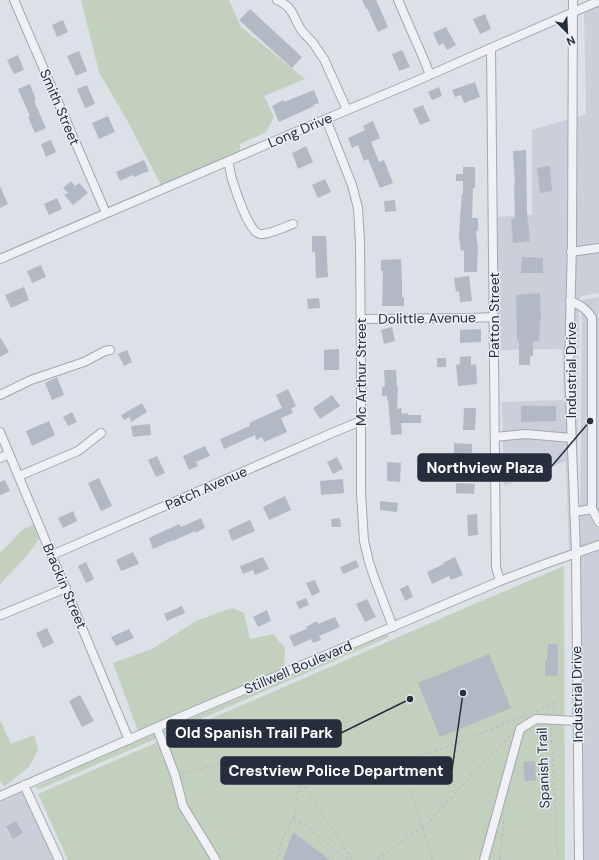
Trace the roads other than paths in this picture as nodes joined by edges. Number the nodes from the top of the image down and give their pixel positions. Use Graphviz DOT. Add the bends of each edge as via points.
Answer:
graph roads {
  1 [pos="14,0"];
  2 [pos="277,0"];
  3 [pos="398,0"];
  4 [pos="573,0"];
  5 [pos="599,1"];
  6 [pos="573,12"];
  7 [pos="491,48"];
  8 [pos="430,75"];
  9 [pos="347,110"];
  10 [pos="326,119"];
  11 [pos="228,161"];
  12 [pos="106,213"];
  13 [pos="293,224"];
  14 [pos="599,248"];
  15 [pos="571,252"];
  16 [pos="0,259"];
  17 [pos="570,301"];
  18 [pos="494,317"];
  19 [pos="361,319"];
  20 [pos="110,350"];
  21 [pos="0,395"];
  22 [pos="361,421"];
  23 [pos="0,432"];
  24 [pos="101,433"];
  25 [pos="495,437"];
  26 [pos="572,438"];
  27 [pos="9,454"];
  28 [pos="0,458"];
  29 [pos="19,476"];
  30 [pos="592,509"];
  31 [pos="574,512"];
  32 [pos="599,522"];
  33 [pos="599,545"];
  34 [pos="576,553"];
  35 [pos="52,556"];
  36 [pos="500,581"];
  37 [pos="66,588"];
  38 [pos="0,615"];
  39 [pos="393,627"];
  40 [pos="578,721"];
  41 [pos="157,728"];
  42 [pos="129,740"];
  43 [pos="24,785"];
  44 [pos="0,796"];
  45 [pos="59,860"];
  46 [pos="216,860"];
  47 [pos="484,860"];
  48 [pos="579,860"];
  1 -- 12 [label="street, Smith Street"];
  2 -- 9 [label="street" via="293,13 302,31 320,53"];
  3 -- 8 [label="street"];
  4 -- 6 [label="street, Industrial Drive"];
  5 -- 6 [label="street, Long Drive"];
  6 -- 7 [label="street, Long Drive"];
  6 -- 15 [label="street, Industrial Drive"];
  7 -- 8 [label="street, Long Drive"];
  7 -- 18 [label="street, Patton Street"];
  8 -- 9 [label="street, Long Drive"];
  9 -- 10 [label="street, Long Drive"];
  10 -- 11 [label="street, Long Drive"];
  10 -- 19 [label="street, Mc Arthur Street" via="358,208"];
  11 -- 12 [label="street, Long Drive"];
  11 -- 13 [label="street" via="232,179 254,232 272,232"];
  12 -- 16 [label="street, Long Drive"];
  14 -- 15 [label="street"];
  15 -- 17 [label="street, Industrial Drive"];
  17 -- 26 [label="street, Industrial Drive"];
  17 -- 30 [label="street" via="584,307 592,318"];
  18 -- 19 [label="street, Dolittle Avenue"];
  18 -- 25 [label="street, Patton Street"];
  19 -- 22 [label="street, Mc Arthur Street"];
  20 -- 21 [label="street" via="84,362 30,380"];
  22 -- 35 [label="street, Patch Avenue"];
  22 -- 39 [label="street, Mc Arthur Street" via="364,541 374,577"];
  23 -- 27 [label="street, Brackin Street"];
  24 -- 29 [label="street" via="78,451"];
  25 -- 26 [label="street" via="526,434"];
  25 -- 36 [label="street, Patton Street" via="496,567"];
  26 -- 31 [label="street, Industrial Drive"];
  27 -- 28 [label="street"];
  27 -- 29 [label="street, Brackin Street"];
  29 -- 35 [label="street, Brackin Street"];
  30 -- 31 [label="street"];
  30 -- 32 [label="street"];
  31 -- 34 [label="street, Industrial Drive"];
  33 -- 34 [label="street, Stillwell Boulevard"];
  34 -- 36 [label="street, Stillwell Boulevard"];
  34 -- 40 [label="street, Industrial Drive"];
  35 -- 37 [label="street, Brackin Street"];
  36 -- 39 [label="street, Stillwell Boulevard"];
  37 -- 38 [label="street"];
  37 -- 42 [label="street, Brackin Street"];
  39 -- 41 [label="street, Stillwell Boulevard"];
  40 -- 47 [label="street" via="536,719 520,729"];
  40 -- 48 [label="street, Industrial Drive"];
  41 -- 42 [label="street, Stillwell Boulevard"];
  41 -- 46 [label="street" via="175,775 183,806"];
  42 -- 43 [label="street, Stillwell Boulevard"];
  43 -- 44 [label="street, Stillwell Boulevard"];
  43 -- 45 [label="street"];
}
